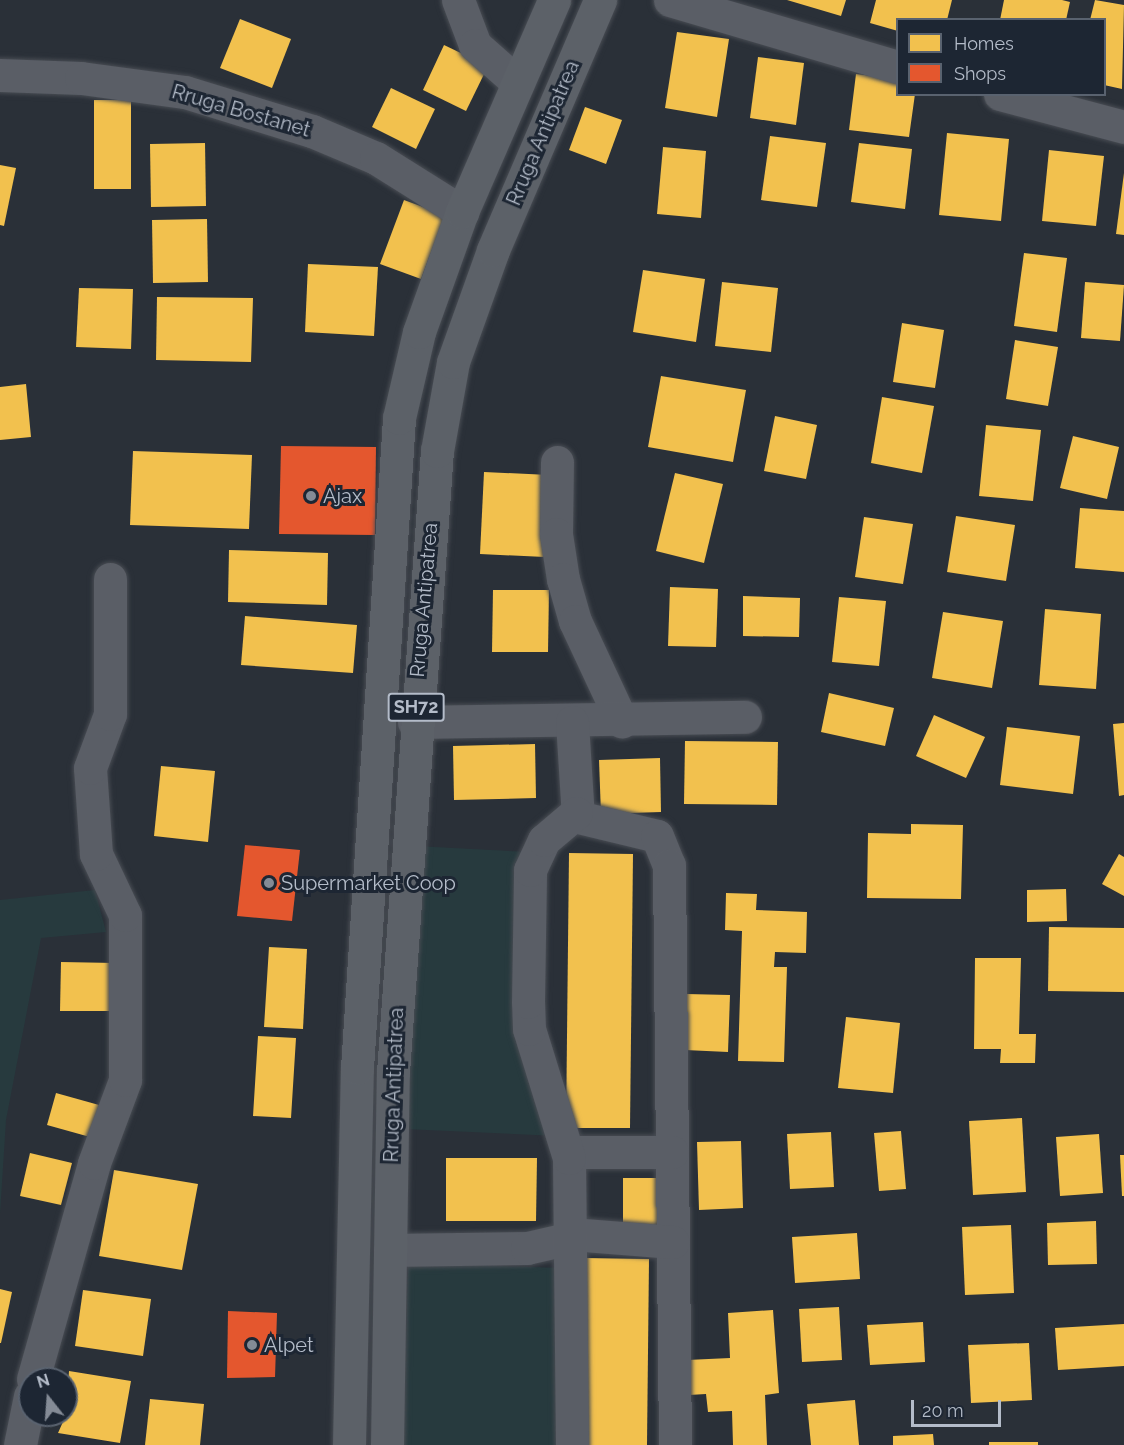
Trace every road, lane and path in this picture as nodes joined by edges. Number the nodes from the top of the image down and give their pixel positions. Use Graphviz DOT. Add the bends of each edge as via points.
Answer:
graph roads {
  1 [pos="458,0"];
  2 [pos="554,0"];
  3 [pos="600,0"];
  4 [pos="670,0"];
  5 [pos="896,67"];
  6 [pos="0,75"];
  7 [pos="518,82"];
  8 [pos="1008,96"];
  9 [pos="1124,127"];
  10 [pos="462,212"];
  11 [pos="557,462"];
  12 [pos="110,579"];
  13 [pos="745,717"];
  14 [pos="414,722"];
  15 [pos="573,722"];
  16 [pos="622,722"];
  17 [pos="576,813"];
  18 [pos="568,1152"];
  19 [pos="672,1152"];
  20 [pos="570,1237"];
  21 [pos="673,1242"];
  22 [pos="390,1250"];
  23 [pos="36,1367"];
  24 [pos="24,1427"];
  25 [pos="20,1445"];
  26 [pos="349,1445"];
  27 [pos="387,1445"];
  28 [pos="572,1445"];
  29 [pos="675,1445"];
  1 -- 7 [label="street" via="475,45"];
  2 -- 7 [label="main road, Rruga Antipatrea / SH72"];
  3 -- 14 [label="main road, Rruga Antipatrea / SH72" via="493,250 453,362 437,451"];
  4 -- 5 [label="street"];
  6 -- 10 [label="street, Rruga Bostanet" via="185,92 312,131 376,158"];
  7 -- 10 [label="main road, Rruga Antipatrea / SH72"];
  8 -- 9 [label="street"];
  10 -- 26 [label="main road, Rruga Antipatrea / SH72" via="419,332 399,418 357,1068"];
  11 -- 16 [label="street" via="556,534 563,579 575,621"];
  12 -- 23 [label="street" via="110,714 90,768 96,854 125,915 124,1080 67,1252"];
  13 -- 16 [label="street"];
  14 -- 15 [label="street"];
  14 -- 22 [label="main road, Rruga Antipatrea / SH72" via="393,1072"];
  15 -- 16 [label="street"];
  15 -- 17 [label="street"];
  17 -- 18 [label="street" via="535,853 529,882 529,1029"];
  17 -- 19 [label="street" via="588,824 643,830 666,849"];
  18 -- 19 [label="street"];
  18 -- 20 [label="street"];
  19 -- 21 [label="street"];
  20 -- 21 [label="street"];
  20 -- 22 [label="street" via="527,1248"];
  20 -- 28 [label="street"];
  21 -- 29 [label="street"];
  22 -- 27 [label="main road, Rruga Antipatrea / SH72"];
  24 -- 25 [label="street"];
}
